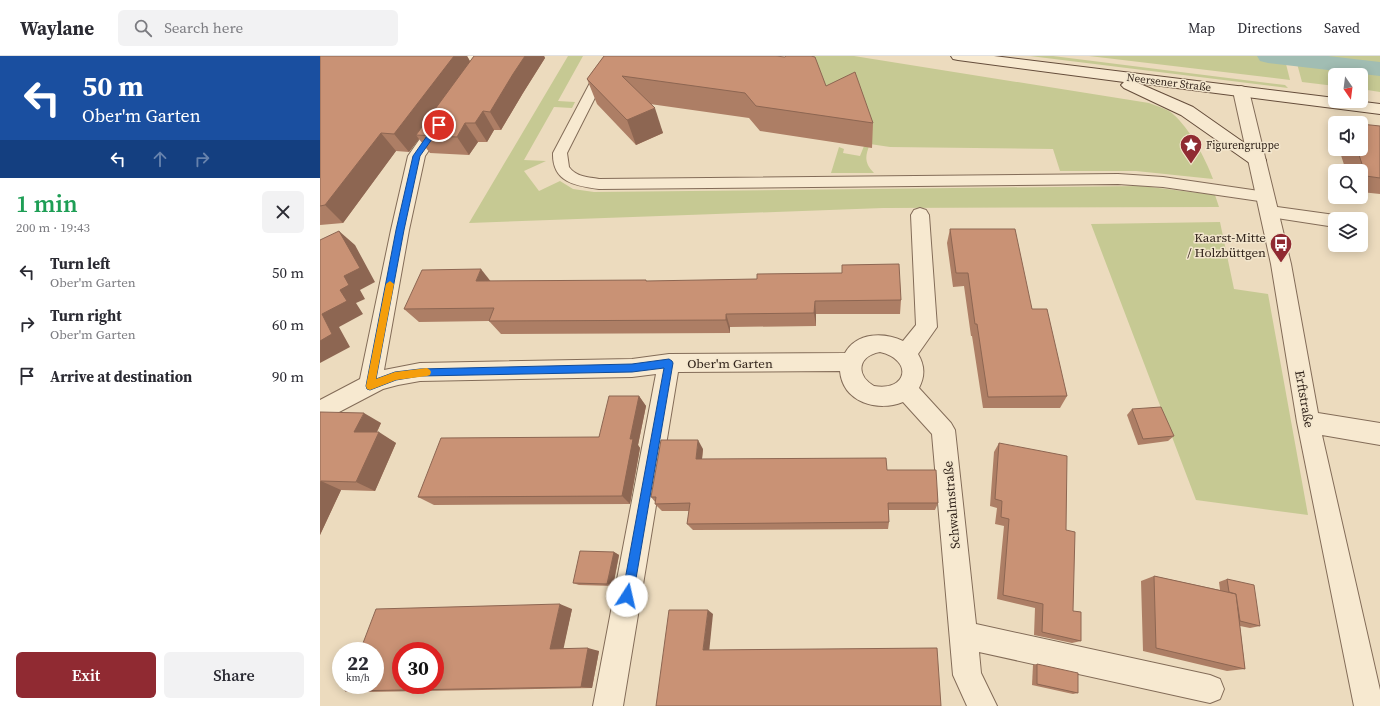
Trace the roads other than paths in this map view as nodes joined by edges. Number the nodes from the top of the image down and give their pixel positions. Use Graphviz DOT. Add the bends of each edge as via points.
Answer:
graph roads {
  1 [pos="443,56"];
  2 [pos="618,56"];
  3 [pos="958,56"];
  4 [pos="1104,74"];
  5 [pos="464,90"];
  6 [pos="1241,91"];
  7 [pos="451,108"];
  8 [pos="1380,109"];
  9 [pos="1257,160"];
  10 [pos="1268,205"];
  11 [pos="920,214"];
  12 [pos="1328,219"];
  13 [pos="906,352"];
  14 [pos="852,362"];
  15 [pos="669,363"];
  16 [pos="370,386"];
  17 [pos="906,389"];
  18 [pos="320,412"];
  19 [pos="1308,422"];
  20 [pos="1380,434"];
  21 [pos="963,635"];
  22 [pos="1210,689"];
  23 [pos="608,706"];
  24 [pos="982,706"];
  25 [pos="1369,706"];
  1 -- 5 [label="street" via="476,58 482,65"];
  2 -- 10 [label="lane" via="607,62 560,153 563,171 580,181 607,184 1140,179"];
  3 -- 4 [label="street, Neersener Straße"];
  4 -- 6 [label="street, Neersener Straße"];
  4 -- 9 [label="street" via="1187,111"];
  6 -- 8 [label="street, Neersener Straße"];
  6 -- 9 [label="street, Erftstraße"];
  7 -- 16 [label="street" via="417,156"];
  9 -- 10 [label="street, Erftstraße"];
  10 -- 12 [label="lane"];
  10 -- 19 [label="street, Erftstraße" via="1281,264"];
  11 -- 13 [label="street" via="927,327"];
  13 -- 14 [label="street" via="880,343 862,348 855,354"];
  13 -- 17 [label="street" via="914,367 914,375"];
  14 -- 15 [label="street, Ober'm Garten"];
  14 -- 17 [label="street" via="850,371 853,380 866,394 887,397 898,395"];
  15 -- 16 [label="street, Ober'm Garten" via="632,368 420,372 395,376"];
  15 -- 23 [label="street"];
  16 -- 18 [label="street, Ober'm Garten" via="348,395"];
  17 -- 21 [label="street, Schwalmstraße" via="943,430"];
  19 -- 20 [label="street"];
  19 -- 25 [label="street, Erftstraße"];
  21 -- 22 [label="street"];
  21 -- 24 [label="street, Schwalmstraße" via="967,675"];
}
